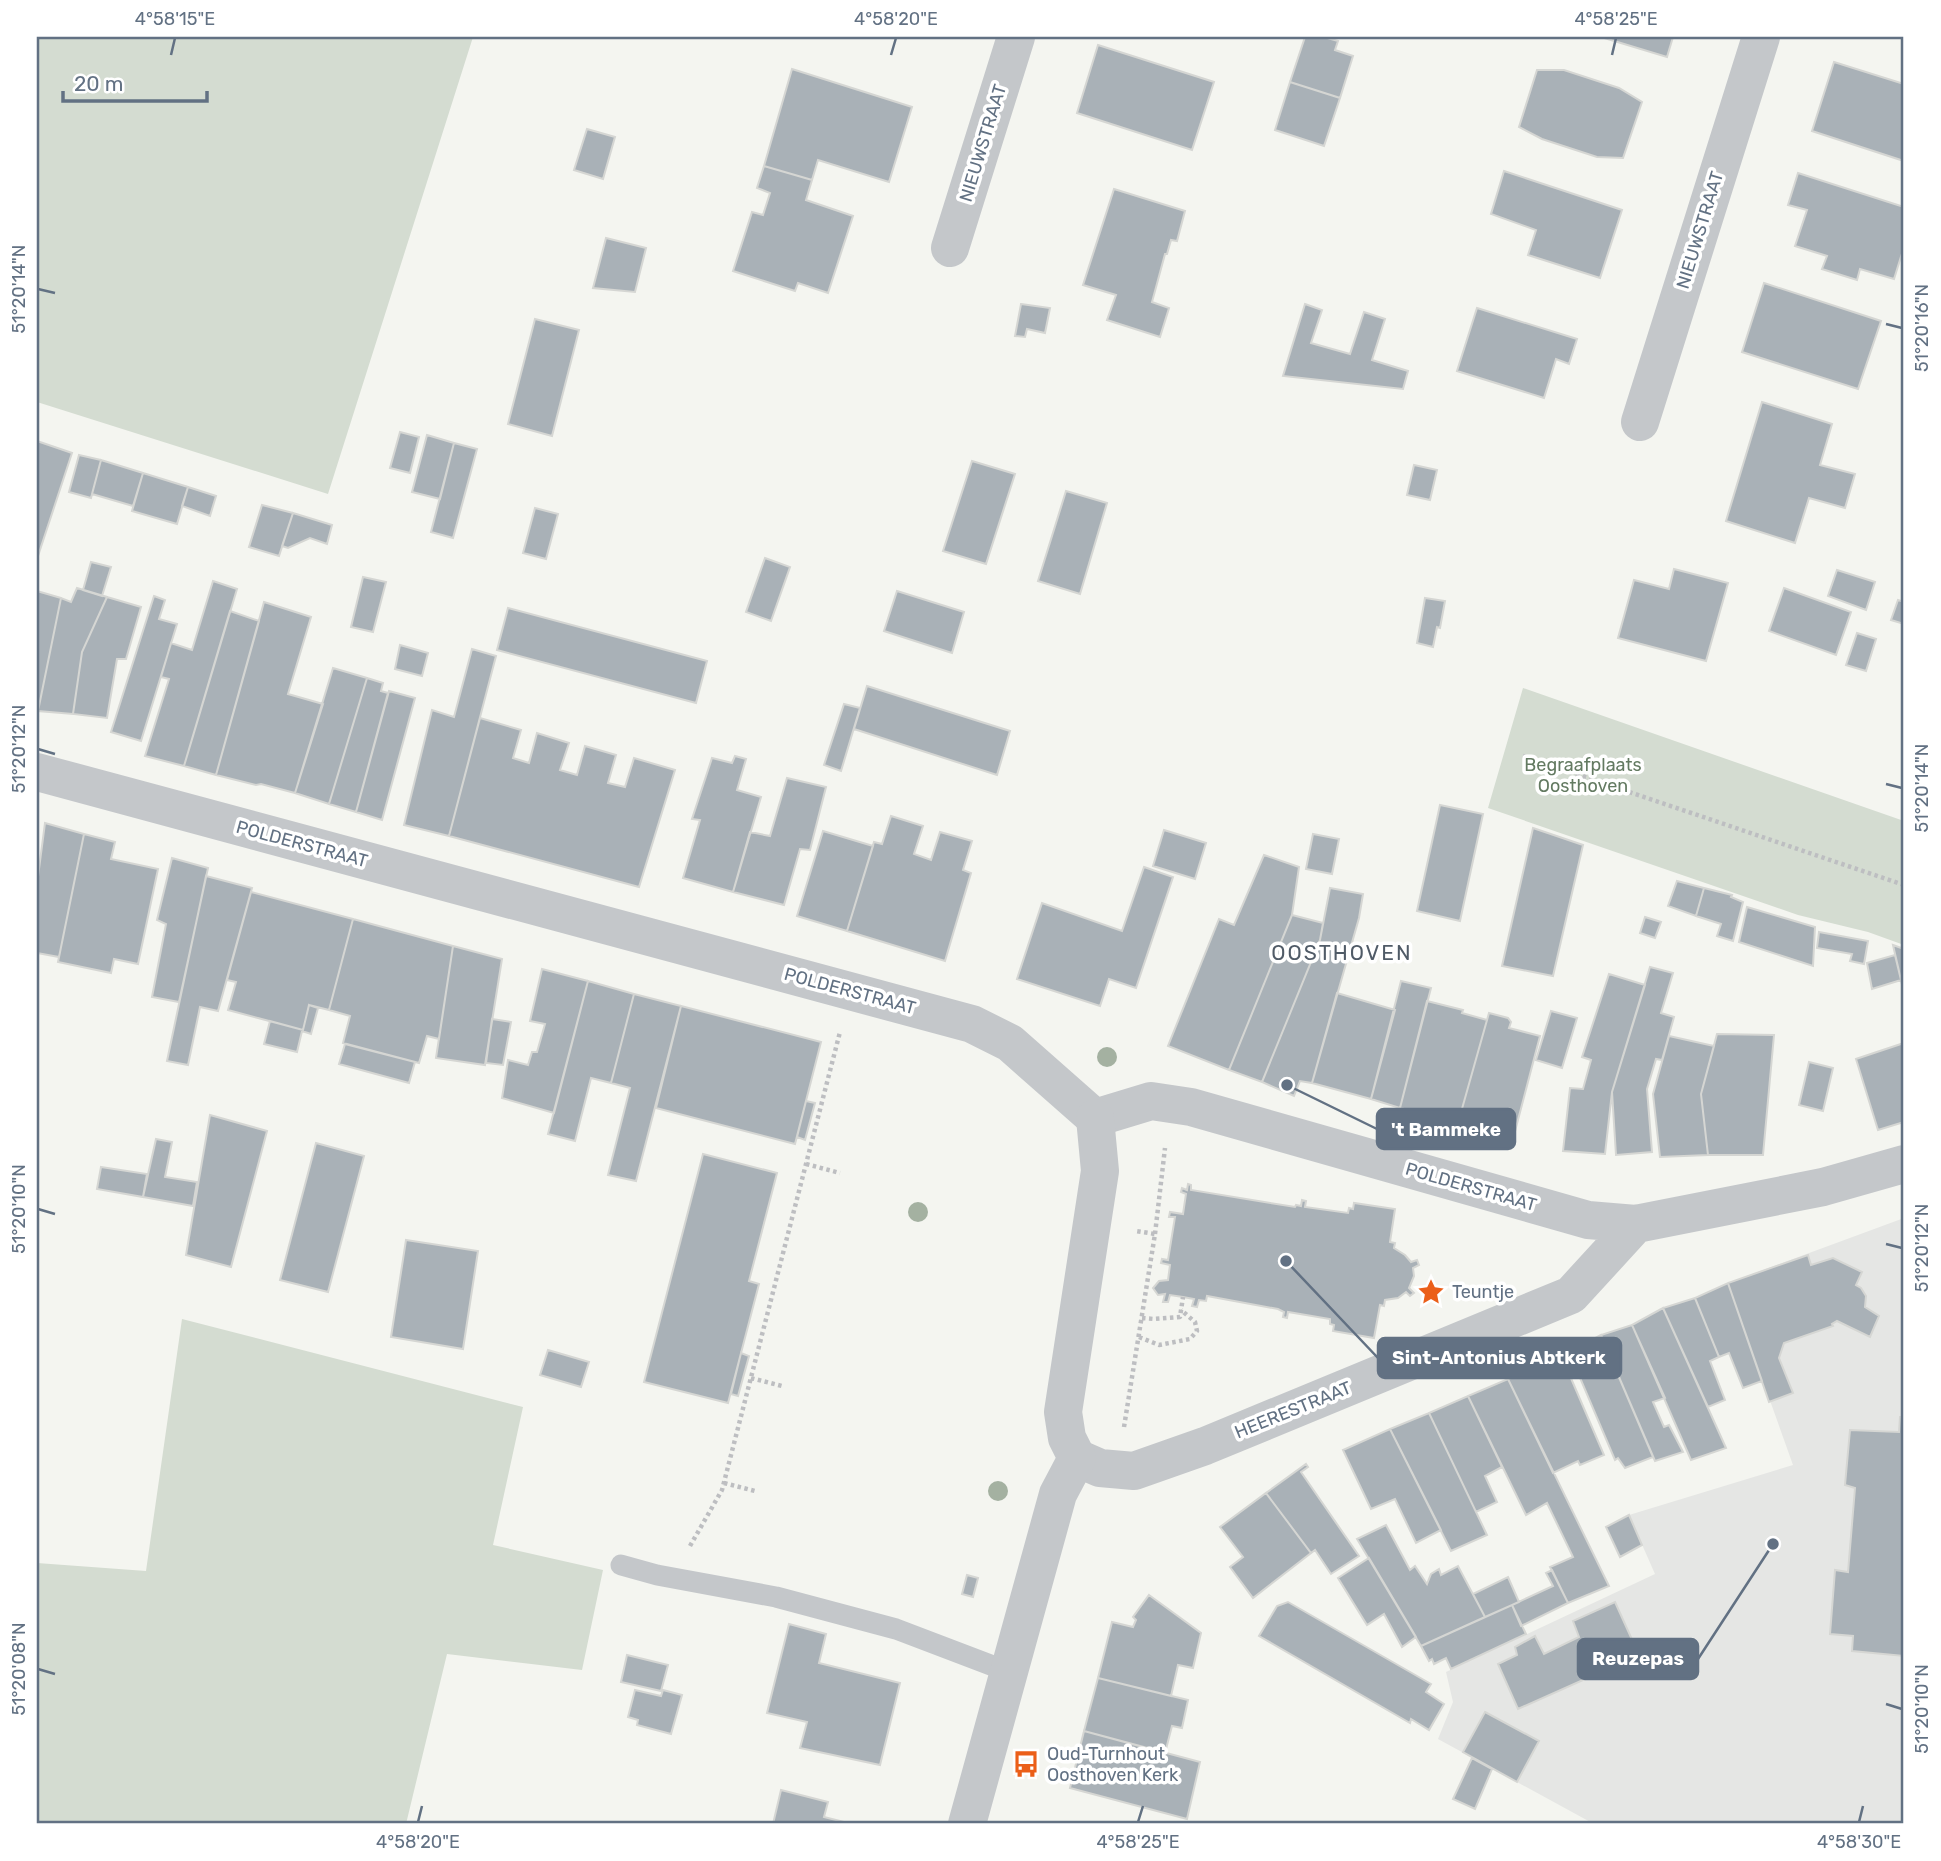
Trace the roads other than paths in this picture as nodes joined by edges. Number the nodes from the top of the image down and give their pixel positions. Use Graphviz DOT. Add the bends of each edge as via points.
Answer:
graph roads {
  1 [pos="1016,37"];
  2 [pos="1761,37"];
  3 [pos="950,248"];
  4 [pos="1640,422"];
  5 [pos="37,772"];
  6 [pos="1096,1118"];
  7 [pos="1904,1164"];
  8 [pos="1636,1224"];
  9 [pos="1077,1458"];
  10 [pos="621,1565"];
  11 [pos="1009,1672"];
  12 [pos="967,1824"];
  1 -- 3 [label="street, NIEUWSTRAAT"];
  2 -- 4 [label="street, NIEUWSTRAAT"];
  5 -- 6 [label="street, POLDERSTRAAT" via="972,1024 1010,1043"];
  6 -- 8 [label="street, POLDERSTRAAT" via="1151,1101 1191,1107 1588,1220"];
  6 -- 9 [label="street" via="1100,1171 1063,1412 1067,1438"];
  7 -- 8 [label="street, POLDERSTRAAT" via="1824,1187"];
  8 -- 9 [label="street, HEERESTRAAT" via="1571,1295 1134,1471 1100,1468"];
  9 -- 11 [label="street" via="1058,1494"];
  10 -- 11 [label="lane" via="776,1597 896,1629"];
  11 -- 12 [label="street"];
}
